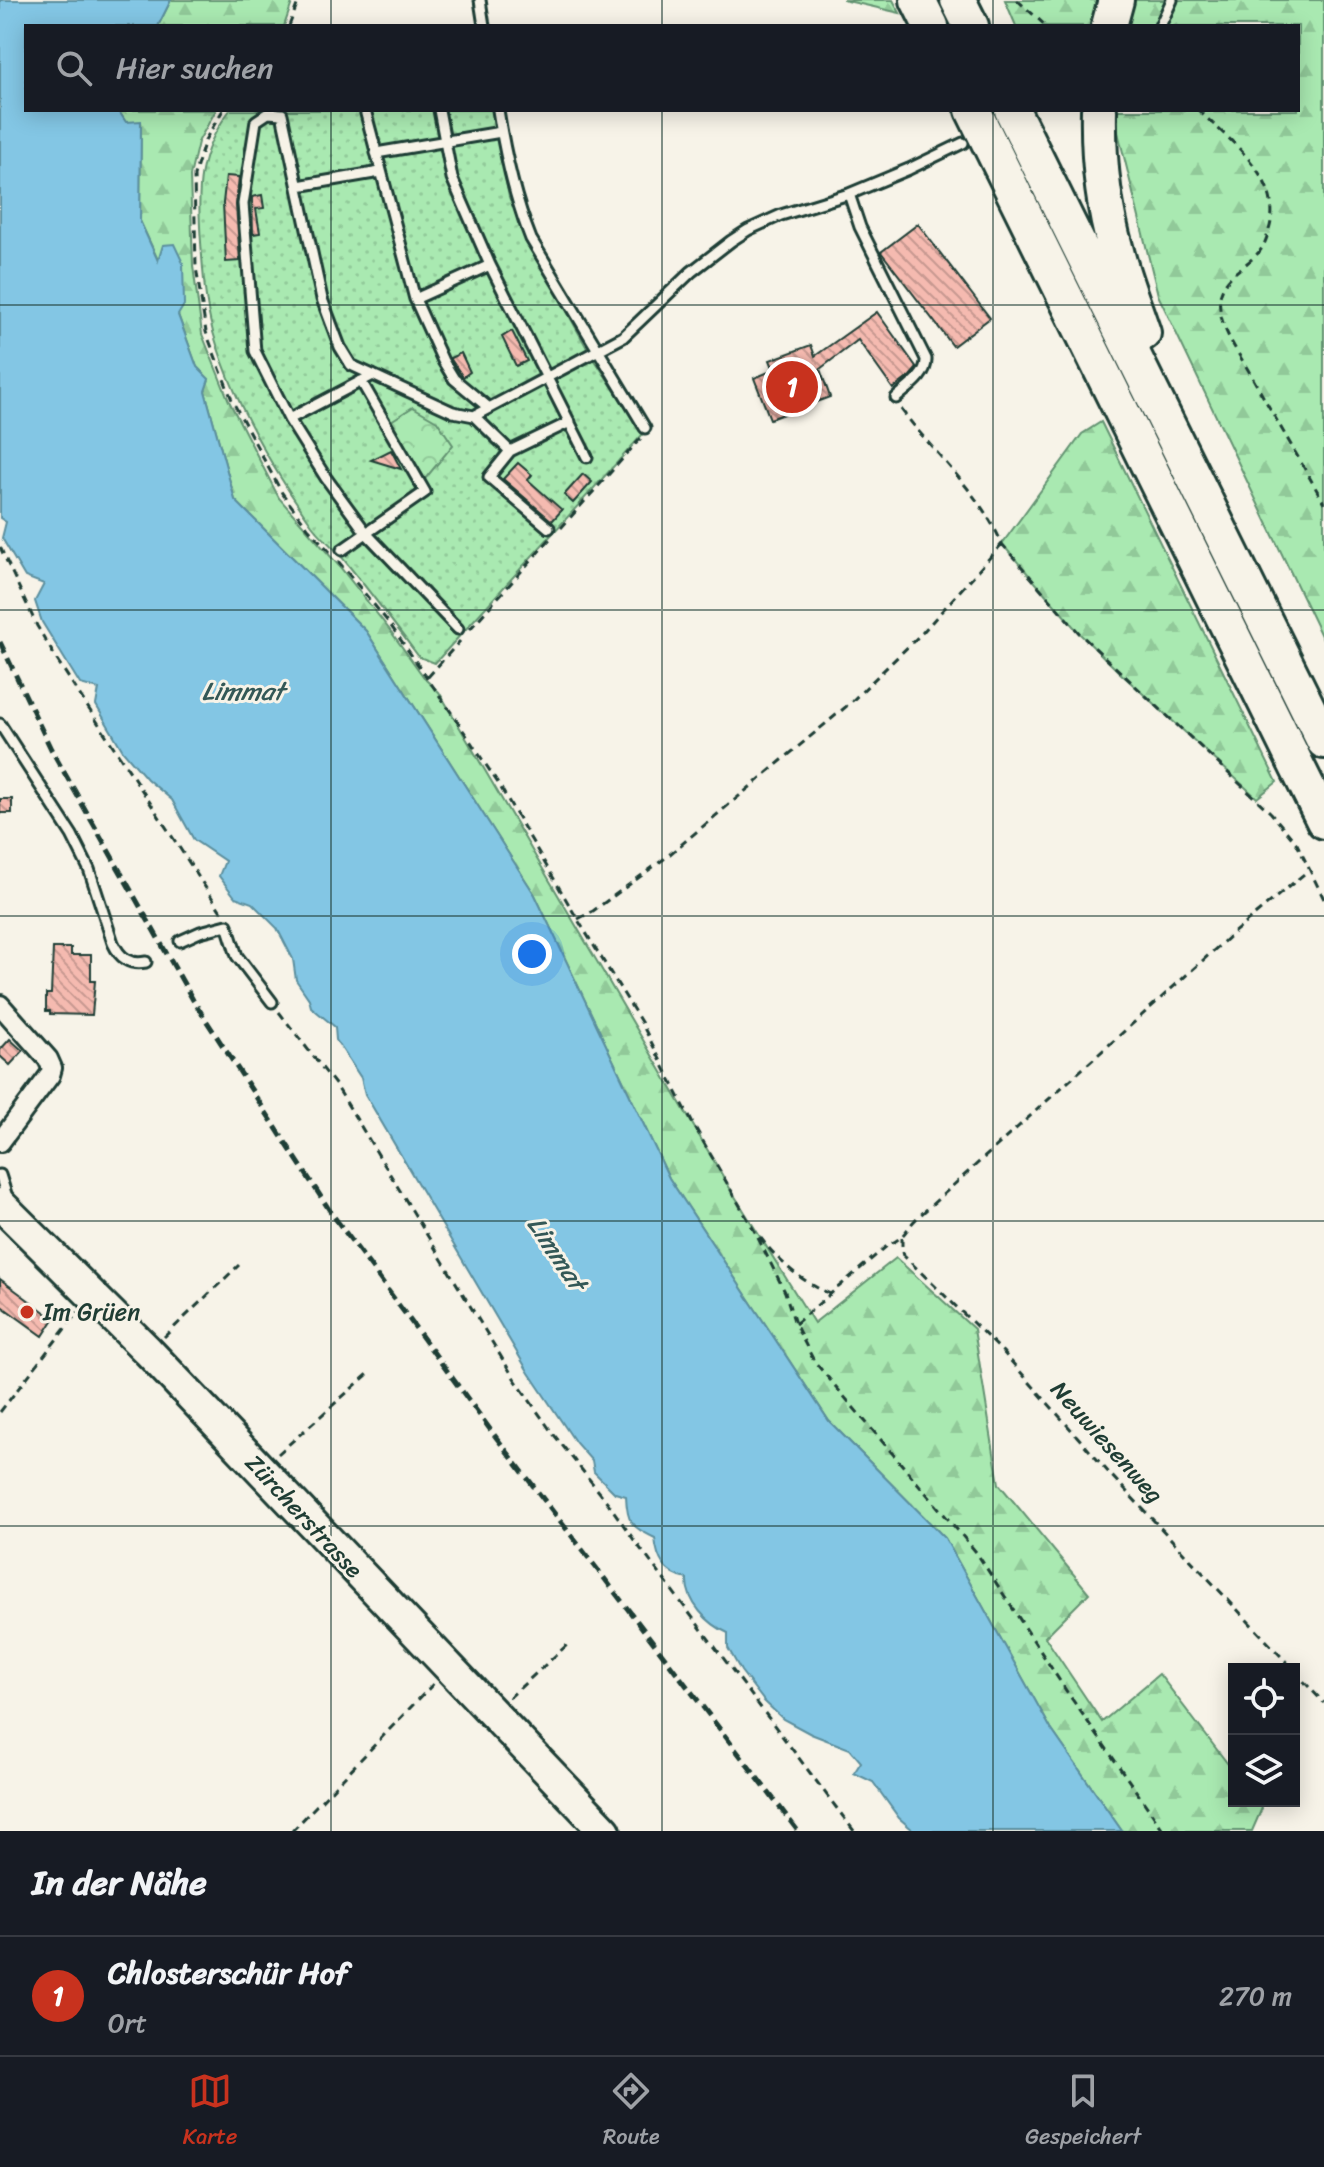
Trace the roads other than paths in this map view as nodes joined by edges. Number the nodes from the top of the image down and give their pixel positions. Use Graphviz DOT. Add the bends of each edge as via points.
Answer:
graph roads {
  1 [pos="480,0"];
  2 [pos="918,0"];
  3 [pos="958,0"];
  4 [pos="1116,0"];
  5 [pos="1172,0"];
  6 [pos="484,24"];
  7 [pos="930,24"];
  8 [pos="970,24"];
  9 [pos="1110,24"];
  10 [pos="1161,24"];
  11 [pos="283,112"];
  12 [pos="366,112"];
  13 [pos="439,112"];
  14 [pos="498,112"];
  15 [pos="974,112"];
  16 [pos="1013,112"];
  17 [pos="1099,112"];
  18 [pos="501,132"];
  19 [pos="445,141"];
  20 [pos="963,143"];
  21 [pos="376,153"];
  22 [pos="380,172"];
  23 [pos="298,186"];
  24 [pos="849,194"];
  25 [pos="490,265"];
  26 [pos="415,299"];
  27 [pos="599,350"];
  28 [pos="373,375"];
  29 [pos="547,377"];
  30 [pos="361,381"];
  31 [pos="896,398"];
  32 [pos="489,408"];
  33 [pos="474,416"];
  34 [pos="289,419"];
  35 [pos="570,422"];
  36 [pos="645,428"];
  37 [pos="1174,437"];
  38 [pos="510,451"];
  39 [pos="587,457"];
  40 [pos="550,533"];
  41 [pos="367,534"];
  42 [pos="342,550"];
  43 [pos="458,629"];
  44 [pos="0,724"];
  45 [pos="1324,741"];
  46 [pos="1324,821"];
  47 [pos="180,941"];
  48 [pos="146,962"];
  49 [pos="272,1002"];
  50 [pos="0,1005"];
  51 [pos="0,1142"];
  52 [pos="0,1175"];
  53 [pos="7,1212"];
  54 [pos="605,1831"];
  1 -- 6 [label="lane"];
  2 -- 7 [label="highway"];
  3 -- 8 [label="highway"];
  4 -- 9 [label="highway"];
  5 -- 10 [label="lane"];
  11 -- 23 [label="lane"];
  11 -- 34 [label="lane" via="256,121 243,204 255,351"];
  12 -- 21 [label="lane"];
  13 -- 19 [label="lane"];
  14 -- 18 [label="lane"];
  15 -- 46 [label="highway"];
  16 -- 37 [label="highway"];
  17 -- 37 [label="highway" via="1102,184 1111,232"];
  18 -- 19 [label="lane"];
  18 -- 27 [label="lane" via="531,239"];
  19 -- 21 [label="lane"];
  19 -- 25 [label="lane" via="452,178"];
  20 -- 24 [label="lane"];
  21 -- 22 [label="lane"];
  22 -- 23 [label="lane"];
  22 -- 26 [label="lane"];
  23 -- 28 [label="lane" via="322,299 340,347 351,365"];
  24 -- 27 [label="lane" via="748,230 691,272 623,337"];
  24 -- 31 [label="lane" via="926,359 924,372"];
  25 -- 26 [label="lane"];
  25 -- 29 [label="lane"];
  26 -- 32 [label="lane" via="454,379"];
  27 -- 29 [label="lane"];
  27 -- 36 [label="lane"];
  28 -- 30 [label="lane"];
  28 -- 33 [label="lane" via="453,412"];
  29 -- 32 [label="lane"];
  29 -- 35 [label="lane"];
  30 -- 34 [label="lane"];
  30 -- 41 [label="lane" via="425,492"];
  32 -- 33 [label="lane"];
  33 -- 38 [label="lane"];
  34 -- 41 [label="lane"];
  35 -- 38 [label="lane"];
  35 -- 39 [label="lane"];
  37 -- 45 [label="highway"];
  38 -- 40 [label="lane" via="489,477"];
  41 -- 42 [label="lane"];
  41 -- 43 [label="lane"];
  44 -- 48 [label="lane" via="72,835 118,954 127,961"];
  47 -- 49 [label="lane" via="227,925 237,956"];
  50 -- 51 [label="street" via="52,1068"];
  52 -- 53 [label="lane"];
  53 -- 54 [label="main road, Zürcherstrasse" via="148,1351"];
}
